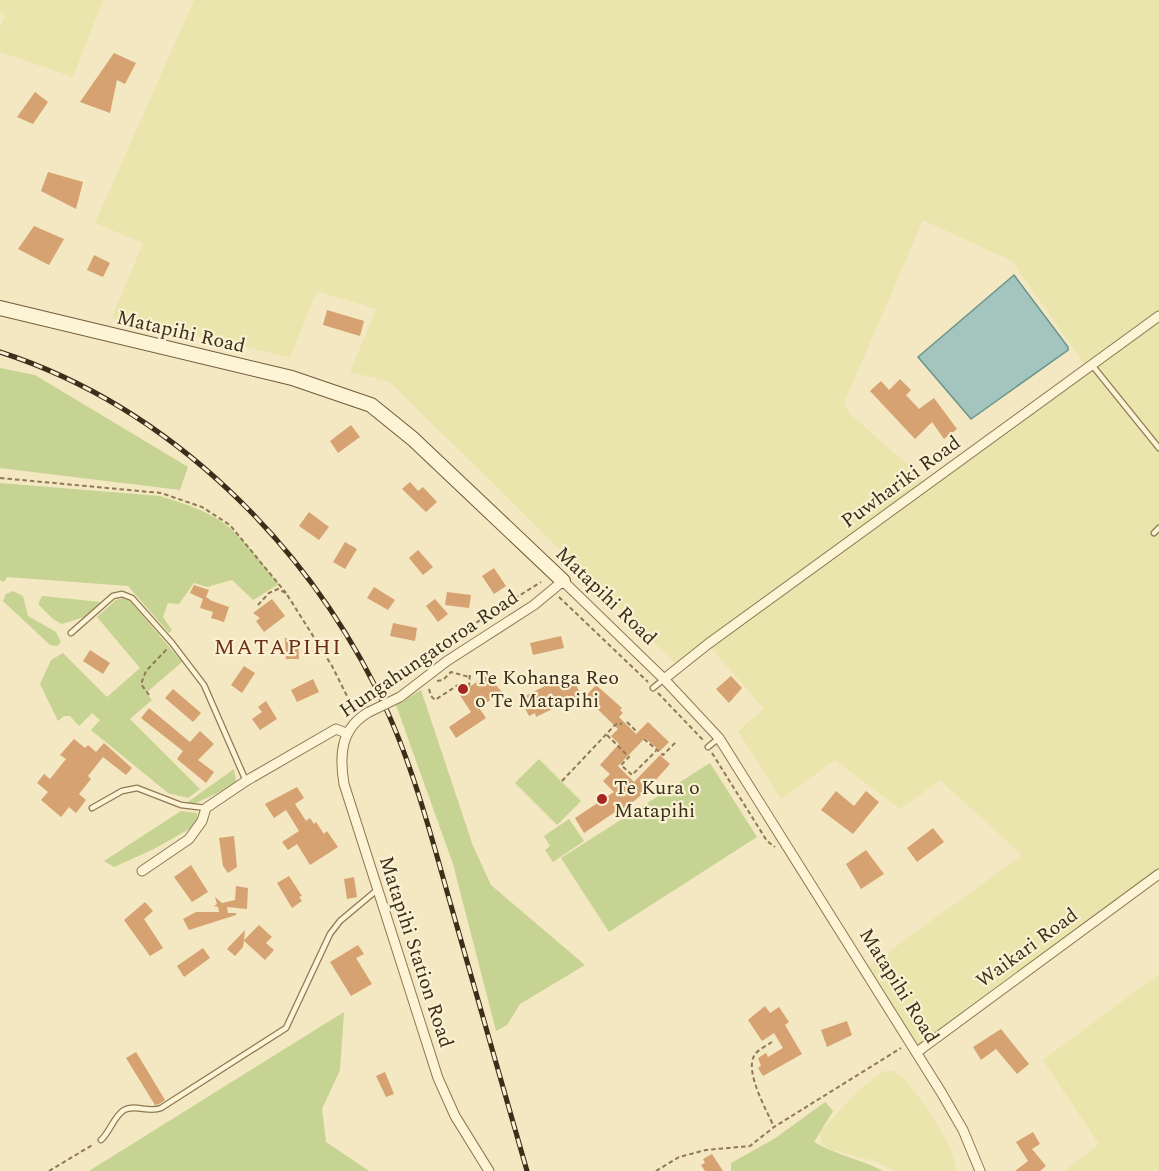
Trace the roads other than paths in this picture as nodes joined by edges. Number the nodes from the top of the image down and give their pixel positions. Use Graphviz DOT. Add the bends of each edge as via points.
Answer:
graph roads {
  1 [pos="0,308"];
  2 [pos="1159,316"];
  3 [pos="1092,365"];
  4 [pos="1159,448"];
  5 [pos="1159,528"];
  6 [pos="1154,533"];
  7 [pos="563,581"];
  8 [pos="71,633"];
  9 [pos="664,679"];
  10 [pos="653,688"];
  11 [pos="346,733"];
  12 [pos="720,738"];
  13 [pos="708,747"];
  14 [pos="246,781"];
  15 [pos="93,808"];
  16 [pos="206,808"];
  17 [pos="142,871"];
  18 [pos="1159,874"];
  19 [pos="377,890"];
  20 [pos="917,1052"];
  21 [pos="101,1140"];
  22 [pos="489,1171"];
  23 [pos="980,1171"];
  1 -- 7 [label="street, Matapihi Road" via="292,378 371,405 413,439"];
  2 -- 3 [label="street, Puwhariki Road"];
  3 -- 4 [label="lane"];
  3 -- 9 [label="street, Puwhariki Road"];
  5 -- 6 [label="lane"];
  7 -- 9 [label="street, Matapihi Road"];
  7 -- 11 [label="street, Hungahungatoroa Road, bridge" via="400,697 357,719"];
  8 -- 14 [label="lane" via="113,596 132,598 204,685"];
  9 -- 10 [label="lane"];
  9 -- 12 [label="street, Matapihi Road"];
  11 -- 14 [label="street, Hungahungatoroa Road" via="336,729"];
  11 -- 19 [label="street, Matapihi Station Road" via="341,752 344,784"];
  12 -- 13 [label="lane"];
  12 -- 20 [label="street, Matapihi Road"];
  14 -- 16 [label="street, Hungahungatoroa Road"];
  15 -- 16 [label="lane" via="122,791 137,788 181,805"];
  16 -- 17 [label="street, Hungahungatoroa Road" via="189,839"];
  18 -- 20 [label="street, Waikari Road"];
  19 -- 21 [label="lane" via="330,934 286,1029 161,1108 124,1110"];
  19 -- 22 [label="street, Matapihi Station Road" via="438,1078 455,1116"];
  20 -- 23 [label="street, Matapihi Road" via="963,1130"];
}
